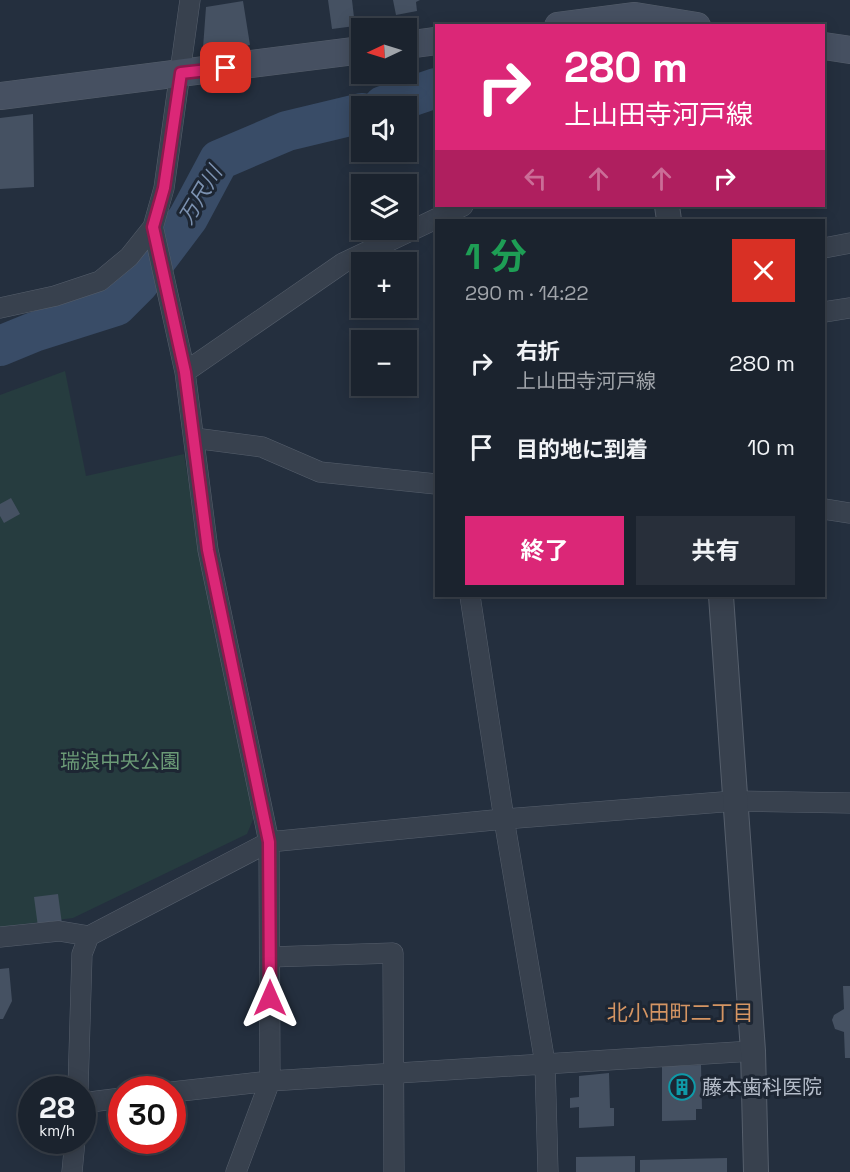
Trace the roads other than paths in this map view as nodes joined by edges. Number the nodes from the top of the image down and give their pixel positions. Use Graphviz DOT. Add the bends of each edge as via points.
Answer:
graph roads {
  1 [pos="190,0"];
  2 [pos="635,14"];
  3 [pos="571,24"];
  4 [pos="687,24"];
  5 [pos="435,41"];
  6 [pos="417,44"];
  7 [pos="825,46"];
  8 [pos="850,50"];
  9 [pos="351,51"];
  10 [pos="181,73"];
  11 [pos="0,96"];
  12 [pos="461,207"];
  13 [pos="435,219"];
  14 [pos="436,219"];
  15 [pos="153,227"];
  16 [pos="850,243"];
  17 [pos="825,248"];
  18 [pos="0,308"];
  19 [pos="850,308"];
  20 [pos="825,312"];
  21 [pos="185,372"];
  22 [pos="194,438"];
  23 [pos="435,484"];
  24 [pos="825,509"];
  25 [pos="850,513"];
  26 [pos="470,597"];
  27 [pos="721,597"];
  28 [pos="735,801"];
  29 [pos="850,803"];
  30 [pos="504,819"];
  31 [pos="269,842"];
  32 [pos="89,936"];
  33 [pos="0,938"];
  34 [pos="270,957"];
  35 [pos="753,1051"];
  36 [pos="545,1063"];
  37 [pos="394,1073"];
  38 [pos="78,1076"];
  39 [pos="270,1081"];
  40 [pos="186,1090"];
  41 [pos="74,1154"];
  42 [pos="72,1172"];
  43 [pos="236,1172"];
  44 [pos="394,1172"];
  45 [pos="548,1172"];
  46 [pos="756,1172"];
  1 -- 10 [label="street"];
  2 -- 3 [label="main road"];
  2 -- 4 [label="main road"];
  5 -- 6 [label="main road"];
  7 -- 8 [label="main road"];
  9 -- 10 [label="main road"];
  10 -- 11 [label="main road"];
  10 -- 15 [label="street" via="164,188"];
  12 -- 14 [label="street"];
  13 -- 21 [label="street" via="343,263"];
  15 -- 18 [label="street" via="129,256 100,281"];
  15 -- 21 [label="street"];
  16 -- 17 [label="street"];
  19 -- 20 [label="street"];
  21 -- 22 [label="street"];
  22 -- 23 [label="street" via="262,447 320,472"];
  22 -- 31 [label="street" via="208,550"];
  24 -- 25 [label="street"];
  26 -- 30 [label="street"];
  27 -- 28 [label="street"];
  28 -- 29 [label="street"];
  28 -- 30 [label="street"];
  28 -- 35 [label="street"];
  30 -- 31 [label="street"];
  30 -- 36 [label="street"];
  31 -- 32 [label="street"];
  31 -- 34 [label="street"];
  32 -- 33 [label="street" via="59,931"];
  32 -- 38 [label="street" via="82,954"];
  34 -- 37 [label="street" via="393,954"];
  34 -- 39 [label="street"];
  35 -- 36 [label="street"];
  35 -- 46 [label="street"];
  36 -- 37 [label="street"];
  36 -- 45 [label="street"];
  37 -- 39 [label="street"];
  37 -- 44 [label="street"];
  39 -- 40 [label="street"];
  39 -- 43 [label="street"];
  41 -- 42 [label="street"];
}
